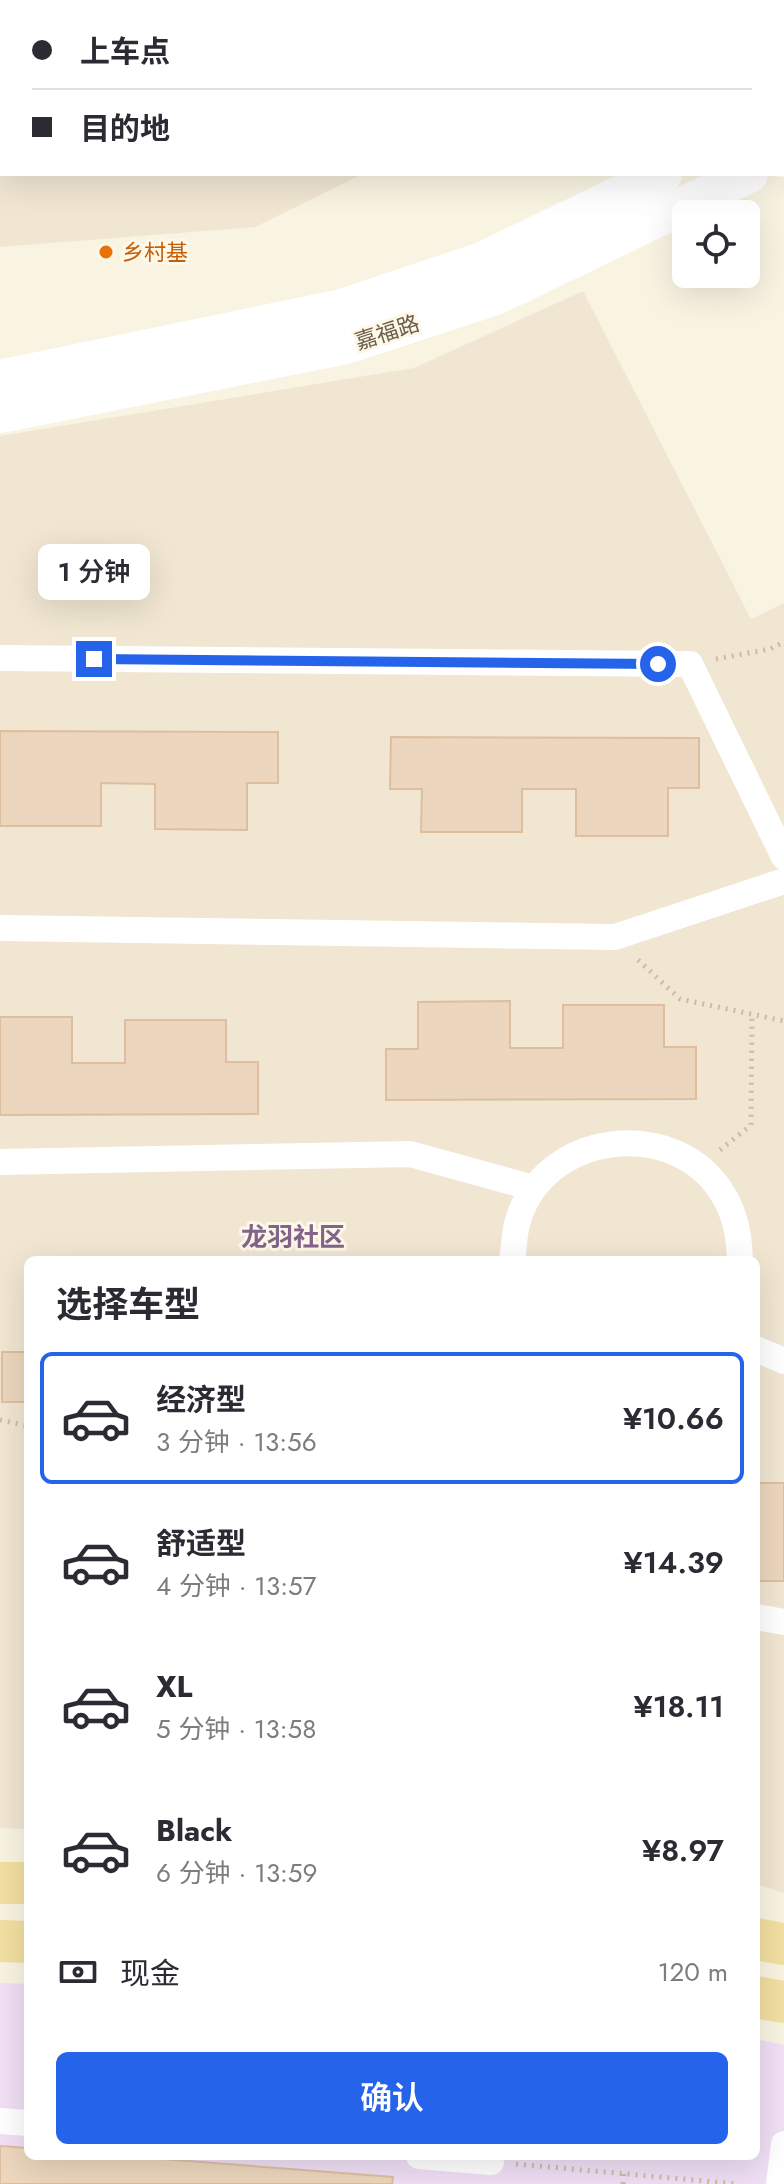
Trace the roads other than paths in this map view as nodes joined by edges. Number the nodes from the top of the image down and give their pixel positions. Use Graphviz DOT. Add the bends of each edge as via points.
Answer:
graph roads {
  1 [pos="659,176"];
  2 [pos="745,176"];
  3 [pos="0,379"];
  4 [pos="0,414"];
  5 [pos="0,658"];
  6 [pos="784,857"];
  7 [pos="784,881"];
  8 [pos="0,928"];
  9 [pos="0,1162"];
  10 [pos="534,1188"];
  11 [pos="513,1256"];
  12 [pos="740,1256"];
  13 [pos="760,1351"];
  14 [pos="784,1361"];
  15 [pos="760,1618"];
  16 [pos="784,1622"];
  17 [pos="0,1883"];
  18 [pos="24,1883"];
  19 [pos="760,1940"];
  20 [pos="0,1941"];
  21 [pos="24,1942"];
  22 [pos="784,1944"];
  23 [pos="760,1998"];
  24 [pos="784,2002"];
  25 [pos="0,2121"];
  26 [pos="24,2123"];
  27 [pos="784,2144"];
  28 [pos="445,2160"];
  29 [pos="491,2167"];
  30 [pos="779,2184"];
  1 -- 3 [label="main road, 嘉福路" via="482,261 342,308"];
  2 -- 4 [label="main road, 嘉福路" via="496,296 361,340"];
  5 -- 6 [label="street" via="690,664"];
  7 -- 8 [label="street" via="615,937"];
  9 -- 10 [label="street" via="410,1154"];
  10 -- 11 [label="street" via="517,1222"];
  10 -- 12 [label="street" via="561,1162 594,1146 631,1141 667,1148 699,1167 723,1194 738,1228"];
  13 -- 14 [label="street"];
  15 -- 16 [label="street"];
  17 -- 18 [label="main road"];
  19 -- 22 [label="main road"];
  20 -- 21 [label="main road"];
  23 -- 24 [label="main road"];
  25 -- 26 [label="street"];
  27 -- 30 [label="street"];
  28 -- 29 [label="street"];
}
